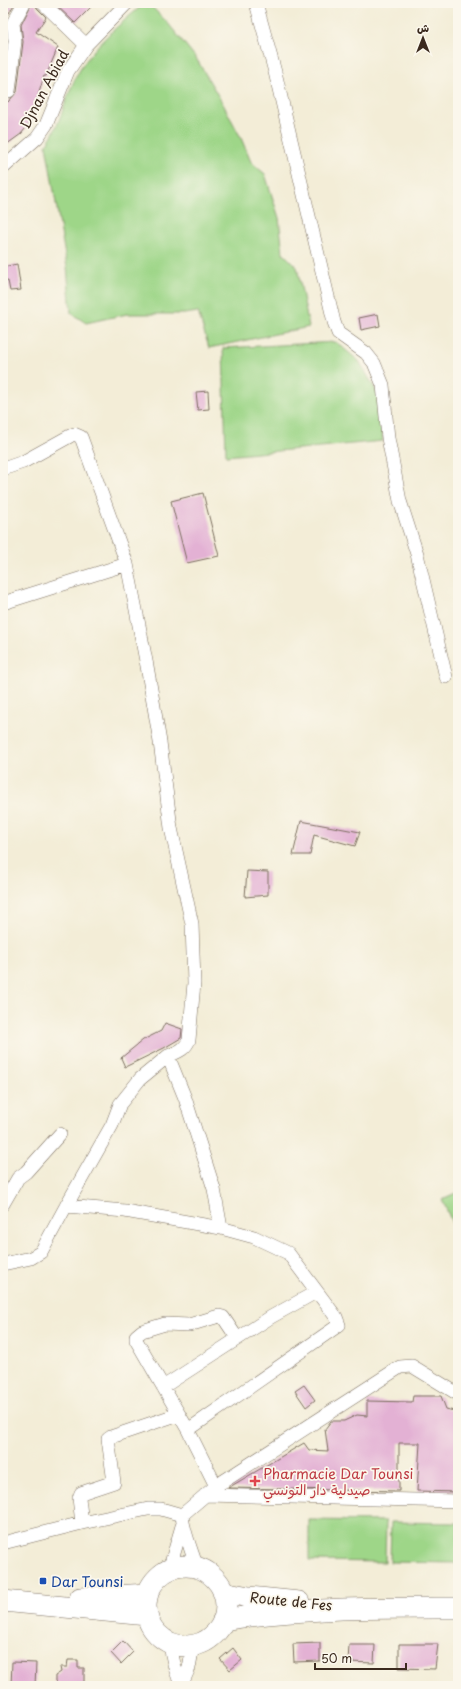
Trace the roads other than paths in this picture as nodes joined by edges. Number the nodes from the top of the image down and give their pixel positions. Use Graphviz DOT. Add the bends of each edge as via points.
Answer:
graph roads {
  1 [pos="24,3"];
  2 [pos="43,3"];
  3 [pos="127,3"];
  4 [pos="256,3"];
  5 [pos="86,45"];
  6 [pos="9,91"];
  7 [pos="3,168"];
  8 [pos="3,469"];
  9 [pos="127,564"];
  10 [pos="3,603"];
  11 [pos="446,677"];
  12 [pos="168,1056"];
  13 [pos="60,1134"];
  14 [pos="3,1204"];
  15 [pos="66,1206"];
  16 [pos="221,1228"];
  17 [pos="3,1264"];
  18 [pos="316,1292"];
  19 [pos="238,1338"];
  20 [pos="163,1387"];
  21 [pos="458,1394"];
  22 [pos="179,1414"];
  23 [pos="188,1430"];
  24 [pos="216,1486"];
  25 [pos="205,1495"];
  26 [pos="458,1501"];
  27 [pos="182,1521"];
  28 [pos="82,1523"];
  29 [pos="3,1543"];
  30 [pos="197,1568"];
  31 [pos="169,1570"];
  32 [pos="223,1592"];
  33 [pos="148,1594"];
  34 [pos="12,1601"];
  35 [pos="359,1608"];
  36 [pos="458,1608"];
  37 [pos="147,1614"];
  38 [pos="223,1620"];
  39 [pos="169,1642"];
  40 [pos="193,1645"];
  41 [pos="181,1686"];
  1 -- 6 [label="street" via="13,23 15,41"];
  2 -- 5 [label="street"];
  3 -- 5 [label="street, Djnan Abiad"];
  4 -- 11 [label="street" via="275,72 334,322 338,333 366,353 374,363 383,384 388,438 400,501 417,554"];
  5 -- 7 [label="street, Djnan Abiad" via="68,71 40,134 27,149"];
  8 -- 9 [label="street" via="23,462 74,434 81,437"];
  9 -- 10 [label="street"];
  9 -- 12 [label="street" via="160,742 171,828 192,924 194,983 189,1040 181,1051"];
  12 -- 15 [label="street" via="140,1079 120,1104 112,1125"];
  12 -- 16 [label="street" via="185,1098 214,1189"];
  13 -- 14 [label="street" via="18,1178"];
  15 -- 16 [label="street" via="125,1211"];
  15 -- 17 [label="street" via="41,1252 31,1258"];
  16 -- 18 [label="street" via="254,1237 288,1253"];
  18 -- 19 [label="street"];
  18 -- 23 [label="street" via="336,1317 338,1326"];
  19 -- 20 [label="street"];
  19 -- 20 [label="street" via="223,1317 219,1316 189,1326 165,1324 138,1333 136,1340"];
  20 -- 22 [label="street"];
  21 -- 24 [label="street" via="412,1366 400,1367"];
  22 -- 23 [label="street"];
  22 -- 28 [label="street" via="108,1439 114,1482 81,1493 79,1498"];
  23 -- 24 [label="street"];
  24 -- 25 [label="street"];
  25 -- 26 [label="street"];
  25 -- 27 [label="street"];
  27 -- 28 [label="street" via="161,1510 148,1509"];
  27 -- 30 [label="street"];
  27 -- 31 [label="street"];
  28 -- 29 [label="street"];
  30 -- 31 [label="main road" via="183,1566"];
  30 -- 32 [label="main road" via="213,1576"];
  31 -- 33 [label="main road" via="157,1578"];
  32 -- 35 [label="main road, Route de Fes"];
  32 -- 38 [label="main road" via="226,1606"];
  33 -- 34 [label="main road"];
  33 -- 37 [label="main road"];
  34 -- 37 [label="main road"];
  35 -- 36 [label="main road, Route de Fes"];
  35 -- 38 [label="main road, Route de Fes" via="251,1615"];
  37 -- 39 [label="main road" via="153,1629"];
  38 -- 40 [label="main road" via="211,1637"];
  39 -- 40 [label="main road"];
  39 -- 41 [label="street"];
  40 -- 41 [label="street" via="189,1668"];
}
